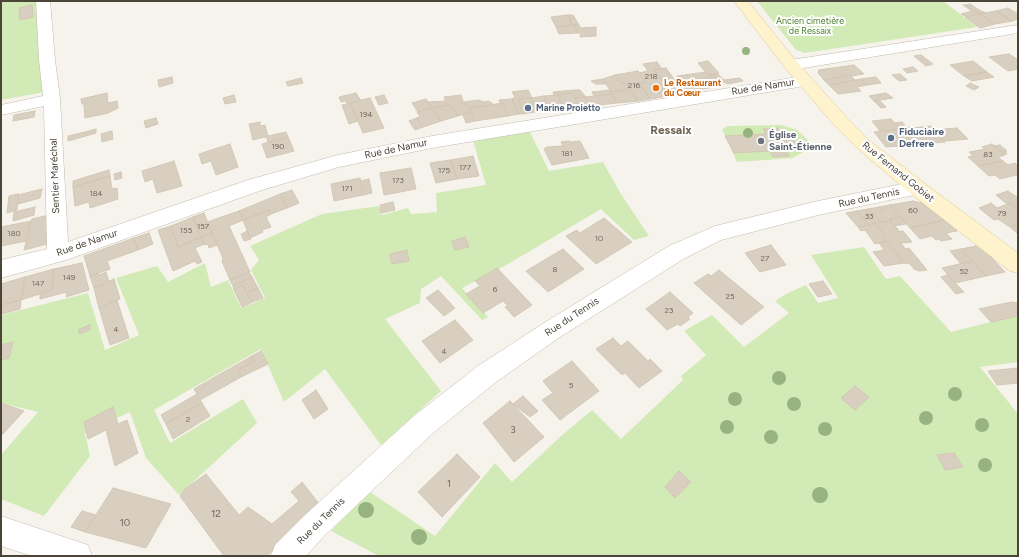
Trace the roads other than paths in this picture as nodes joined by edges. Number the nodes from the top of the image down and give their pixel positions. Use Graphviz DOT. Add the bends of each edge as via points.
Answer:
graph roads {
  1 [pos="43,1"];
  2 [pos="741,1"];
  3 [pos="1018,29"];
  4 [pos="791,65"];
  5 [pos="804,81"];
  6 [pos="52,99"];
  7 [pos="1,110"];
  8 [pos="917,188"];
  9 [pos="58,254"];
  10 [pos="1018,265"];
  11 [pos="1,269"];
  12 [pos="1,531"];
  13 [pos="77,556"];
  14 [pos="286,556"];
  1 -- 6 [label="street, Sentier Maréchal"];
  2 -- 4 [label="street, Rue Fernand Gobiet"];
  3 -- 4 [label="street, Rue de Namur"];
  4 -- 5 [label="street, Rue Fernand Gobiet"];
  5 -- 8 [label="street, Rue Fernand Gobiet" via="860,140"];
  5 -- 9 [label="street, Rue de Namur" via="432,142 338,161 255,185"];
  6 -- 7 [label="street"];
  6 -- 9 [label="street, Sentier Maréchal"];
  8 -- 10 [label="street, Rue Fernand Gobiet"];
  8 -- 14 [label="street, Rue du Tennis" via="734,228 677,252 487,374 424,424 315,525"];
  9 -- 11 [label="street, Rue de Namur"];
  12 -- 13 [label="street"];
}
